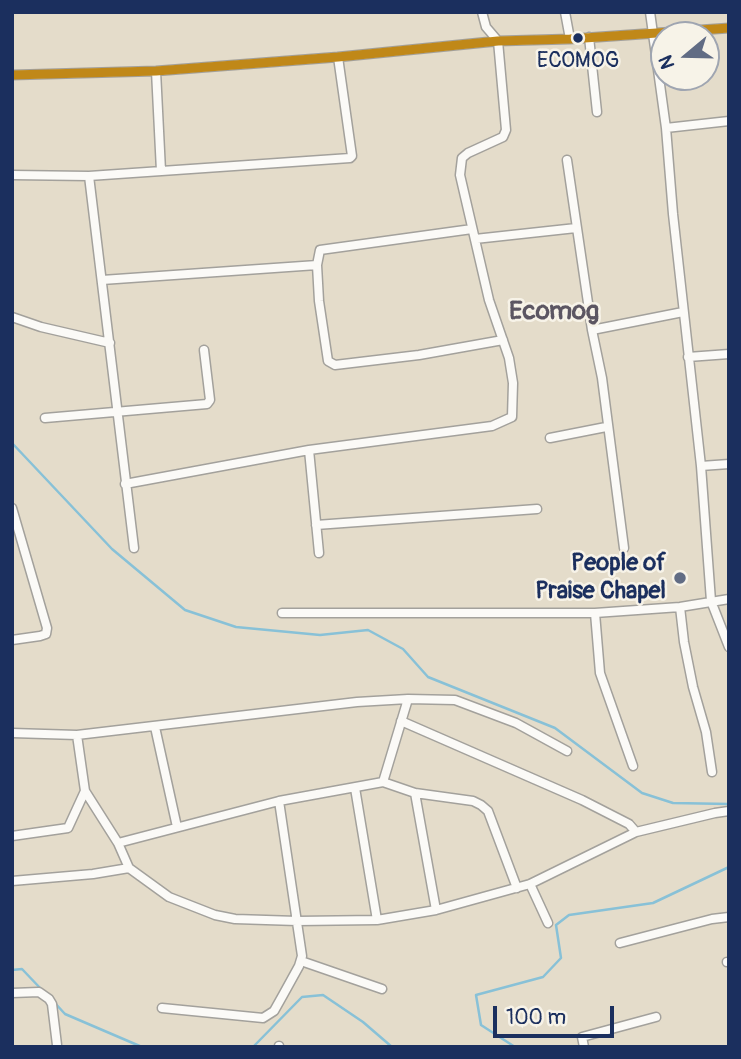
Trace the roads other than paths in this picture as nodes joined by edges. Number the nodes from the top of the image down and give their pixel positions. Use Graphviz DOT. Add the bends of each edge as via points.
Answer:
graph roads {
  1 [pos="482,12"];
  2 [pos="565,12"];
  3 [pos="650,32"];
  4 [pos="589,37"];
  5 [pos="570,38"];
  6 [pos="498,41"];
  7 [pos="338,57"];
  8 [pos="156,71"];
  9 [pos="12,75"];
  10 [pos="661,91"];
  11 [pos="597,112"];
  12 [pos="729,121"];
  13 [pos="666,128"];
  14 [pos="567,160"];
  15 [pos="162,171"];
  16 [pos="12,175"];
  17 [pos="89,176"];
  18 [pos="576,228"];
  19 [pos="472,229"];
  20 [pos="475,239"];
  21 [pos="317,265"];
  22 [pos="102,280"];
  23 [pos="683,312"];
  24 [pos="12,317"];
  25 [pos="592,330"];
  26 [pos="503,341"];
  27 [pos="110,343"];
  28 [pos="204,350"];
  29 [pos="729,354"];
  30 [pos="688,357"];
  31 [pos="118,412"];
  32 [pos="45,418"];
  33 [pos="606,428"];
  34 [pos="550,438"];
  35 [pos="309,450"];
  36 [pos="729,464"];
  37 [pos="701,466"];
  38 [pos="125,484"];
  39 [pos="12,508"];
  40 [pos="537,509"];
  41 [pos="316,525"];
  42 [pos="134,548"];
  43 [pos="624,548"];
  44 [pos="319,552"];
  45 [pos="729,599"];
  46 [pos="711,601"];
  47 [pos="680,607"];
  48 [pos="595,612"];
  49 [pos="282,613"];
  50 [pos="12,640"];
  51 [pos="729,647"];
  52 [pos="408,699"];
  53 [pos="401,721"];
  54 [pos="155,727"];
  55 [pos="12,733"];
  56 [pos="77,735"];
  57 [pos="567,751"];
  58 [pos="633,766"];
  59 [pos="712,772"];
  60 [pos="383,782"];
  61 [pos="355,788"];
  62 [pos="85,791"];
  63 [pos="415,793"];
  64 [pos="279,801"];
  65 [pos="729,811"];
  66 [pos="177,827"];
  67 [pos="636,832"];
  68 [pos="12,836"];
  69 [pos="118,844"];
  70 [pos="129,868"];
  71 [pos="12,881"];
  72 [pos="530,884"];
  73 [pos="517,888"];
  74 [pos="436,910"];
  75 [pos="729,917"];
  76 [pos="377,920"];
  77 [pos="297,921"];
  78 [pos="548,923"];
  79 [pos="621,943"];
  80 [pos="301,961"];
  81 [pos="382,989"];
  82 [pos="12,993"];
  83 [pos="162,1008"];
  84 [pos="656,1017"];
  85 [pos="57,1045"];
  86 [pos="584,1047"];
  1 -- 6 [label="street" via="486,27"];
  2 -- 5 [label="street"];
  3 -- 4 [label="street"];
  4 -- 5 [label="street"];
  4 -- 11 [label="street"];
  5 -- 6 [label="street"];
  6 -- 7 [label="street"];
  6 -- 19 [label="street" via="506,130 503,137 468,153 460,165"];
  7 -- 8 [label="street"];
  7 -- 15 [label="street" via="350,158"];
  8 -- 9 [label="street"];
  8 -- 15 [label="street"];
  10 -- 13 [label="street"];
  12 -- 13 [label="street"];
  13 -- 23 [label="street"];
  14 -- 18 [label="street"];
  15 -- 17 [label="street"];
  16 -- 17 [label="street"];
  17 -- 22 [label="street"];
  18 -- 20 [label="street"];
  18 -- 25 [label="street"];
  19 -- 20 [label="street"];
  19 -- 21 [label="street" via="323,249"];
  20 -- 26 [label="street"];
  21 -- 22 [label="street"];
  21 -- 26 [label="street" via="322,326 331,364"];
  22 -- 27 [label="street"];
  23 -- 25 [label="street"];
  23 -- 30 [label="street"];
  24 -- 27 [label="street"];
  25 -- 33 [label="street"];
  26 -- 35 [label="street" via="514,400 512,417 505,422"];
  27 -- 31 [label="street"];
  28 -- 31 [label="street" via="209,402"];
  29 -- 30 [label="street"];
  30 -- 37 [label="street"];
  31 -- 32 [label="street"];
  31 -- 38 [label="street"];
  33 -- 34 [label="street"];
  33 -- 43 [label="street"];
  35 -- 38 [label="street"];
  35 -- 41 [label="street"];
  36 -- 37 [label="street"];
  37 -- 46 [label="street"];
  38 -- 42 [label="street"];
  39 -- 50 [label="street" via="47,628 46,634"];
  40 -- 41 [label="street"];
  41 -- 44 [label="street"];
  45 -- 46 [label="street"];
  46 -- 47 [label="street"];
  46 -- 51 [label="street"];
  47 -- 48 [label="street"];
  47 -- 59 [label="street"];
  48 -- 49 [label="street"];
  48 -- 58 [label="street" via="600,673"];
  52 -- 53 [label="street"];
  52 -- 54 [label="street"];
  52 -- 57 [label="street" via="455,700 516,723"];
  53 -- 60 [label="street"];
  53 -- 67 [label="street" via="582,800"];
  54 -- 56 [label="street"];
  54 -- 66 [label="street"];
  55 -- 56 [label="street"];
  56 -- 62 [label="street"];
  60 -- 61 [label="street"];
  60 -- 63 [label="street"];
  61 -- 64 [label="street"];
  61 -- 76 [label="street"];
  62 -- 68 [label="street" via="68,828"];
  62 -- 69 [label="street"];
  63 -- 73 [label="street" via="473,801 488,811"];
  63 -- 74 [label="street"];
  64 -- 66 [label="street"];
  64 -- 77 [label="street"];
  65 -- 67 [label="street"];
  66 -- 69 [label="street"];
  67 -- 72 [label="street"];
  69 -- 70 [label="street"];
  70 -- 71 [label="street"];
  70 -- 77 [label="street" via="167,896 215,915"];
  72 -- 73 [label="street"];
  72 -- 78 [label="street"];
  73 -- 74 [label="street"];
  74 -- 76 [label="street"];
  75 -- 79 [label="street"];
  76 -- 77 [label="street"];
  77 -- 80 [label="street"];
  80 -- 81 [label="street"];
  80 -- 83 [label="street" via="267,1017"];
  82 -- 85 [label="street" via="39,992 49,999"];
  84 -- 86 [label="street" via="582,1037"];
}
